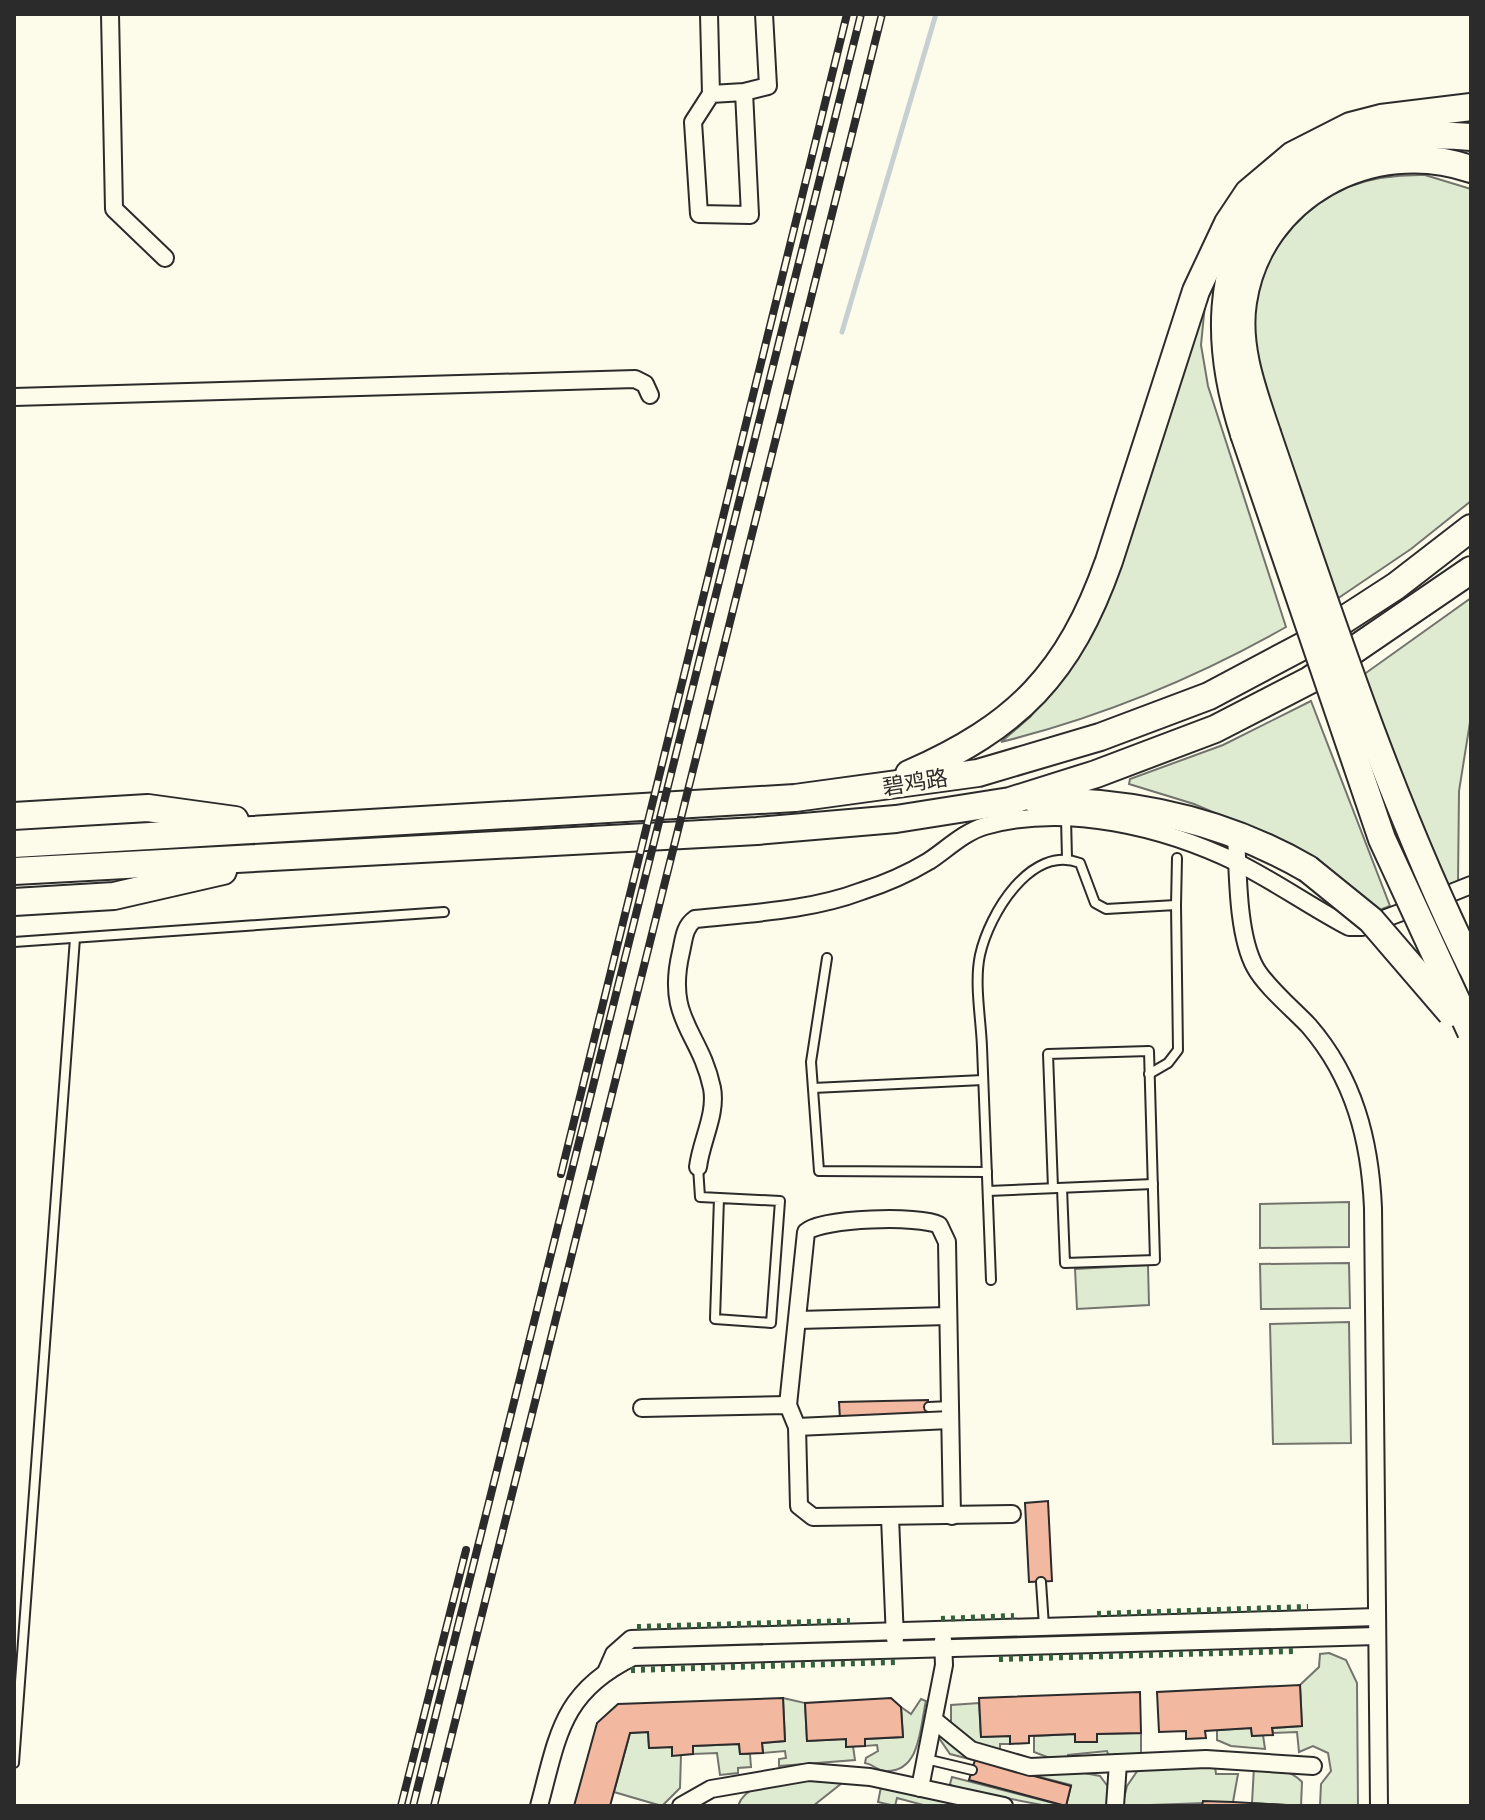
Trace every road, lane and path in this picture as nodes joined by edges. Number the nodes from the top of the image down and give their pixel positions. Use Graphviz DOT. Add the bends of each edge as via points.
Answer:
graph roads {
  1 [pos="110,14"];
  2 [pos="709,14"];
  3 [pos="764,14"];
  4 [pos="744,92"];
  5 [pos="711,94"];
  6 [pos="1471,107"];
  7 [pos="1471,137"];
  8 [pos="1471,169"];
  9 [pos="165,258"];
  10 [pos="650,395"];
  11 [pos="14,397"];
  12 [pos="1255,434"];
  13 [pos="1471,528"];
  14 [pos="1471,570"];
  15 [pos="869,789"];
  16 [pos="1010,801"];
  17 [pos="14,816"];
  18 [pos="1066,819"];
  19 [pos="1236,834"];
  20 [pos="299,841"];
  21 [pos="14,844"];
  22 [pos="1067,858"];
  23 [pos="1177,858"];
  24 [pos="1238,863"];
  25 [pos="14,871"];
  26 [pos="1471,885"];
  27 [pos="1446,895"];
  28 [pos="14,902"];
  29 [pos="1176,905"];
  30 [pos="444,912"];
  31 [pos="1402,912"];
  32 [pos="75,938"];
  33 [pos="14,942"];
  34 [pos="827,958"];
  35 [pos="1471,966"];
  36 [pos="1471,1032"];
  37 [pos="1471,1039"];
  38 [pos="1149,1074"];
  39 [pos="983,1080"];
  40 [pos="813,1088"];
  41 [pos="698,1167"];
  42 [pos="987,1172"];
  43 [pos="1153,1184"];
  44 [pos="1058,1188"];
  45 [pos="988,1191"];
  46 [pos="719,1198"];
  47 [pos="991,1280"];
  48 [pos="948,1316"];
  49 [pos="798,1320"];
  50 [pos="788,1405"];
  51 [pos="929,1407"];
  52 [pos="642,1408"];
  53 [pos="950,1413"];
  54 [pos="797,1427"];
  55 [pos="1012,1514"];
  56 [pos="952,1516"];
  57 [pos="890,1517"];
  58 [pos="1041,1582"];
  59 [pos="1377,1617"];
  60 [pos="1044,1627"];
  61 [pos="943,1630"];
  62 [pos="895,1632"];
  63 [pos="1377,1636"];
  64 [pos="943,1648"];
  65 [pos="896,1650"];
  66 [pos="607,1670"];
  67 [pos="934,1720"];
  68 [pos="926,1759"];
  69 [pos="14,1763"];
  70 [pos="1118,1763"];
  71 [pos="1313,1766"];
  72 [pos="972,1770"];
  73 [pos="920,1788"];
  74 [pos="693,1803"];
  75 [pos="539,1806"];
  76 [pos="1004,1806"];
  77 [pos="1115,1806"];
  78 [pos="1379,1806"];
  1 -- 9 [label="street" via="114,209"];
  2 -- 5 [label="street"];
  3 -- 4 [label="street" via="768,86"];
  4 -- 5 [label="street"];
  4 -- 5 [label="street" via="750,215 699,214 693,122"];
  6 -- 15 [label="highway" via="1350,126 1293,155 1248,193 1196,291 1096,599 1040,689 973,744"];
  7 -- 12 [label="highway" via="1414,134 1348,146 1298,172 1254,219 1233,265 1223,322 1226,371"];
  8 -- 12 [label="highway" via="1408,159 1358,167 1315,186 1283,218 1256,259 1243,302 1245,369"];
  10 -- 11 [label="street" via="635,379"];
  12 -- 35 [label="highway, bridge" via="1375,746"];
  12 -- 36 [label="highway, bridge" via="1382,839"];
  13 -- 15 [label="highway, 碧鸡路" via="1396,586 1305,645 1209,696 1100,737 978,773"];
  14 -- 16 [label="highway, 碧鸡路" via="1310,680 1215,729"];
  15 -- 20 [label="highway, 碧鸡路"];
  16 -- 19 [label="highway" via="1084,801 1168,812"];
  16 -- 20 [label="highway, 碧鸡路" via="896,819 757,831"];
  17 -- 20 [label="highway" via="148,808"];
  18 -- 22 [label="lane"];
  18 -- 24 [label="street" via="1152,832"];
  18 -- 41 [label="street" via="1012,819 981,827 926,863 862,892 809,906 695,919 689,924 677,971 677,1006 707,1073 713,1105"];
  19 -- 24 [label="street"];
  19 -- 37 [label="highway, bridge" via="1262,842 1308,869 1353,903"];
  20 -- 21 [label="highway"];
  20 -- 25 [label="highway"];
  20 -- 28 [label="highway" via="114,896"];
  22 -- 29 [label="lane" via="1080,863 1095,903 1106,909"];
  22 -- 39 [label="lane" via="1051,859 1027,873 984,941 979,959"];
  23 -- 29 [label="lane"];
  24 -- 31 [label="street" via="1349,927"];
  24 -- 59 [label="street" via="1247,944 1256,968 1332,1058 1367,1143 1373,1208"];
  26 -- 27 [label="street"];
  29 -- 38 [label="lane" via="1178,1050"];
  30 -- 32 [label="lane"];
  32 -- 33 [label="lane"];
  32 -- 69 [label="lane"];
  34 -- 40 [label="lane" via="811,1062"];
  38 -- 43 [label="lane"];
  38 -- 44 [label="lane" via="1149,1051 1048,1054"];
  39 -- 40 [label="lane"];
  39 -- 42 [label="lane"];
  40 -- 42 [label="lane" via="819,1171"];
  41 -- 46 [label="lane" via="700,1197"];
  42 -- 45 [label="lane"];
  43 -- 44 [label="lane"];
  43 -- 44 [label="lane" via="1155,1260 1065,1263"];
  44 -- 45 [label="lane"];
  45 -- 47 [label="lane"];
  46 -- 46 [label="lane" via="780,1201 771,1323 715,1319"];
  48 -- 49 [label="street"];
  48 -- 49 [label="street" via="944,1232 921,1219 811,1228 803,1238"];
  48 -- 53 [label="street"];
  49 -- 50 [label="street"];
  50 -- 52 [label="street"];
  50 -- 54 [label="street"];
  51 -- 53 [label="lane"];
  53 -- 54 [label="street"];
  53 -- 56 [label="street"];
  54 -- 57 [label="street" via="797,1496 805,1512 822,1518"];
  55 -- 56 [label="street"];
  56 -- 57 [label="street"];
  57 -- 62 [label="street"];
  58 -- 60 [label="lane"];
  59 -- 60 [label="street"];
  59 -- 63 [label="street"];
  60 -- 61 [label="street"];
  61 -- 62 [label="street"];
  61 -- 64 [label="street"];
  62 -- 65 [label="street"];
  62 -- 66 [label="street" via="631,1639 614,1654"];
  63 -- 64 [label="street"];
  63 -- 78 [label="street"];
  64 -- 65 [label="street"];
  64 -- 67 [label="street"];
  65 -- 66 [label="street" via="633,1657"];
  66 -- 75 [label="street" via="567,1712"];
  67 -- 68 [label="street"];
  67 -- 70 [label="street" via="971,1750 1030,1767"];
  68 -- 72 [label="lane"];
  68 -- 73 [label="street"];
  70 -- 71 [label="street" via="1206,1759"];
  70 -- 77 [label="street"];
  73 -- 74 [label="street" via="809,1772 735,1783"];
  73 -- 76 [label="street"];
}
